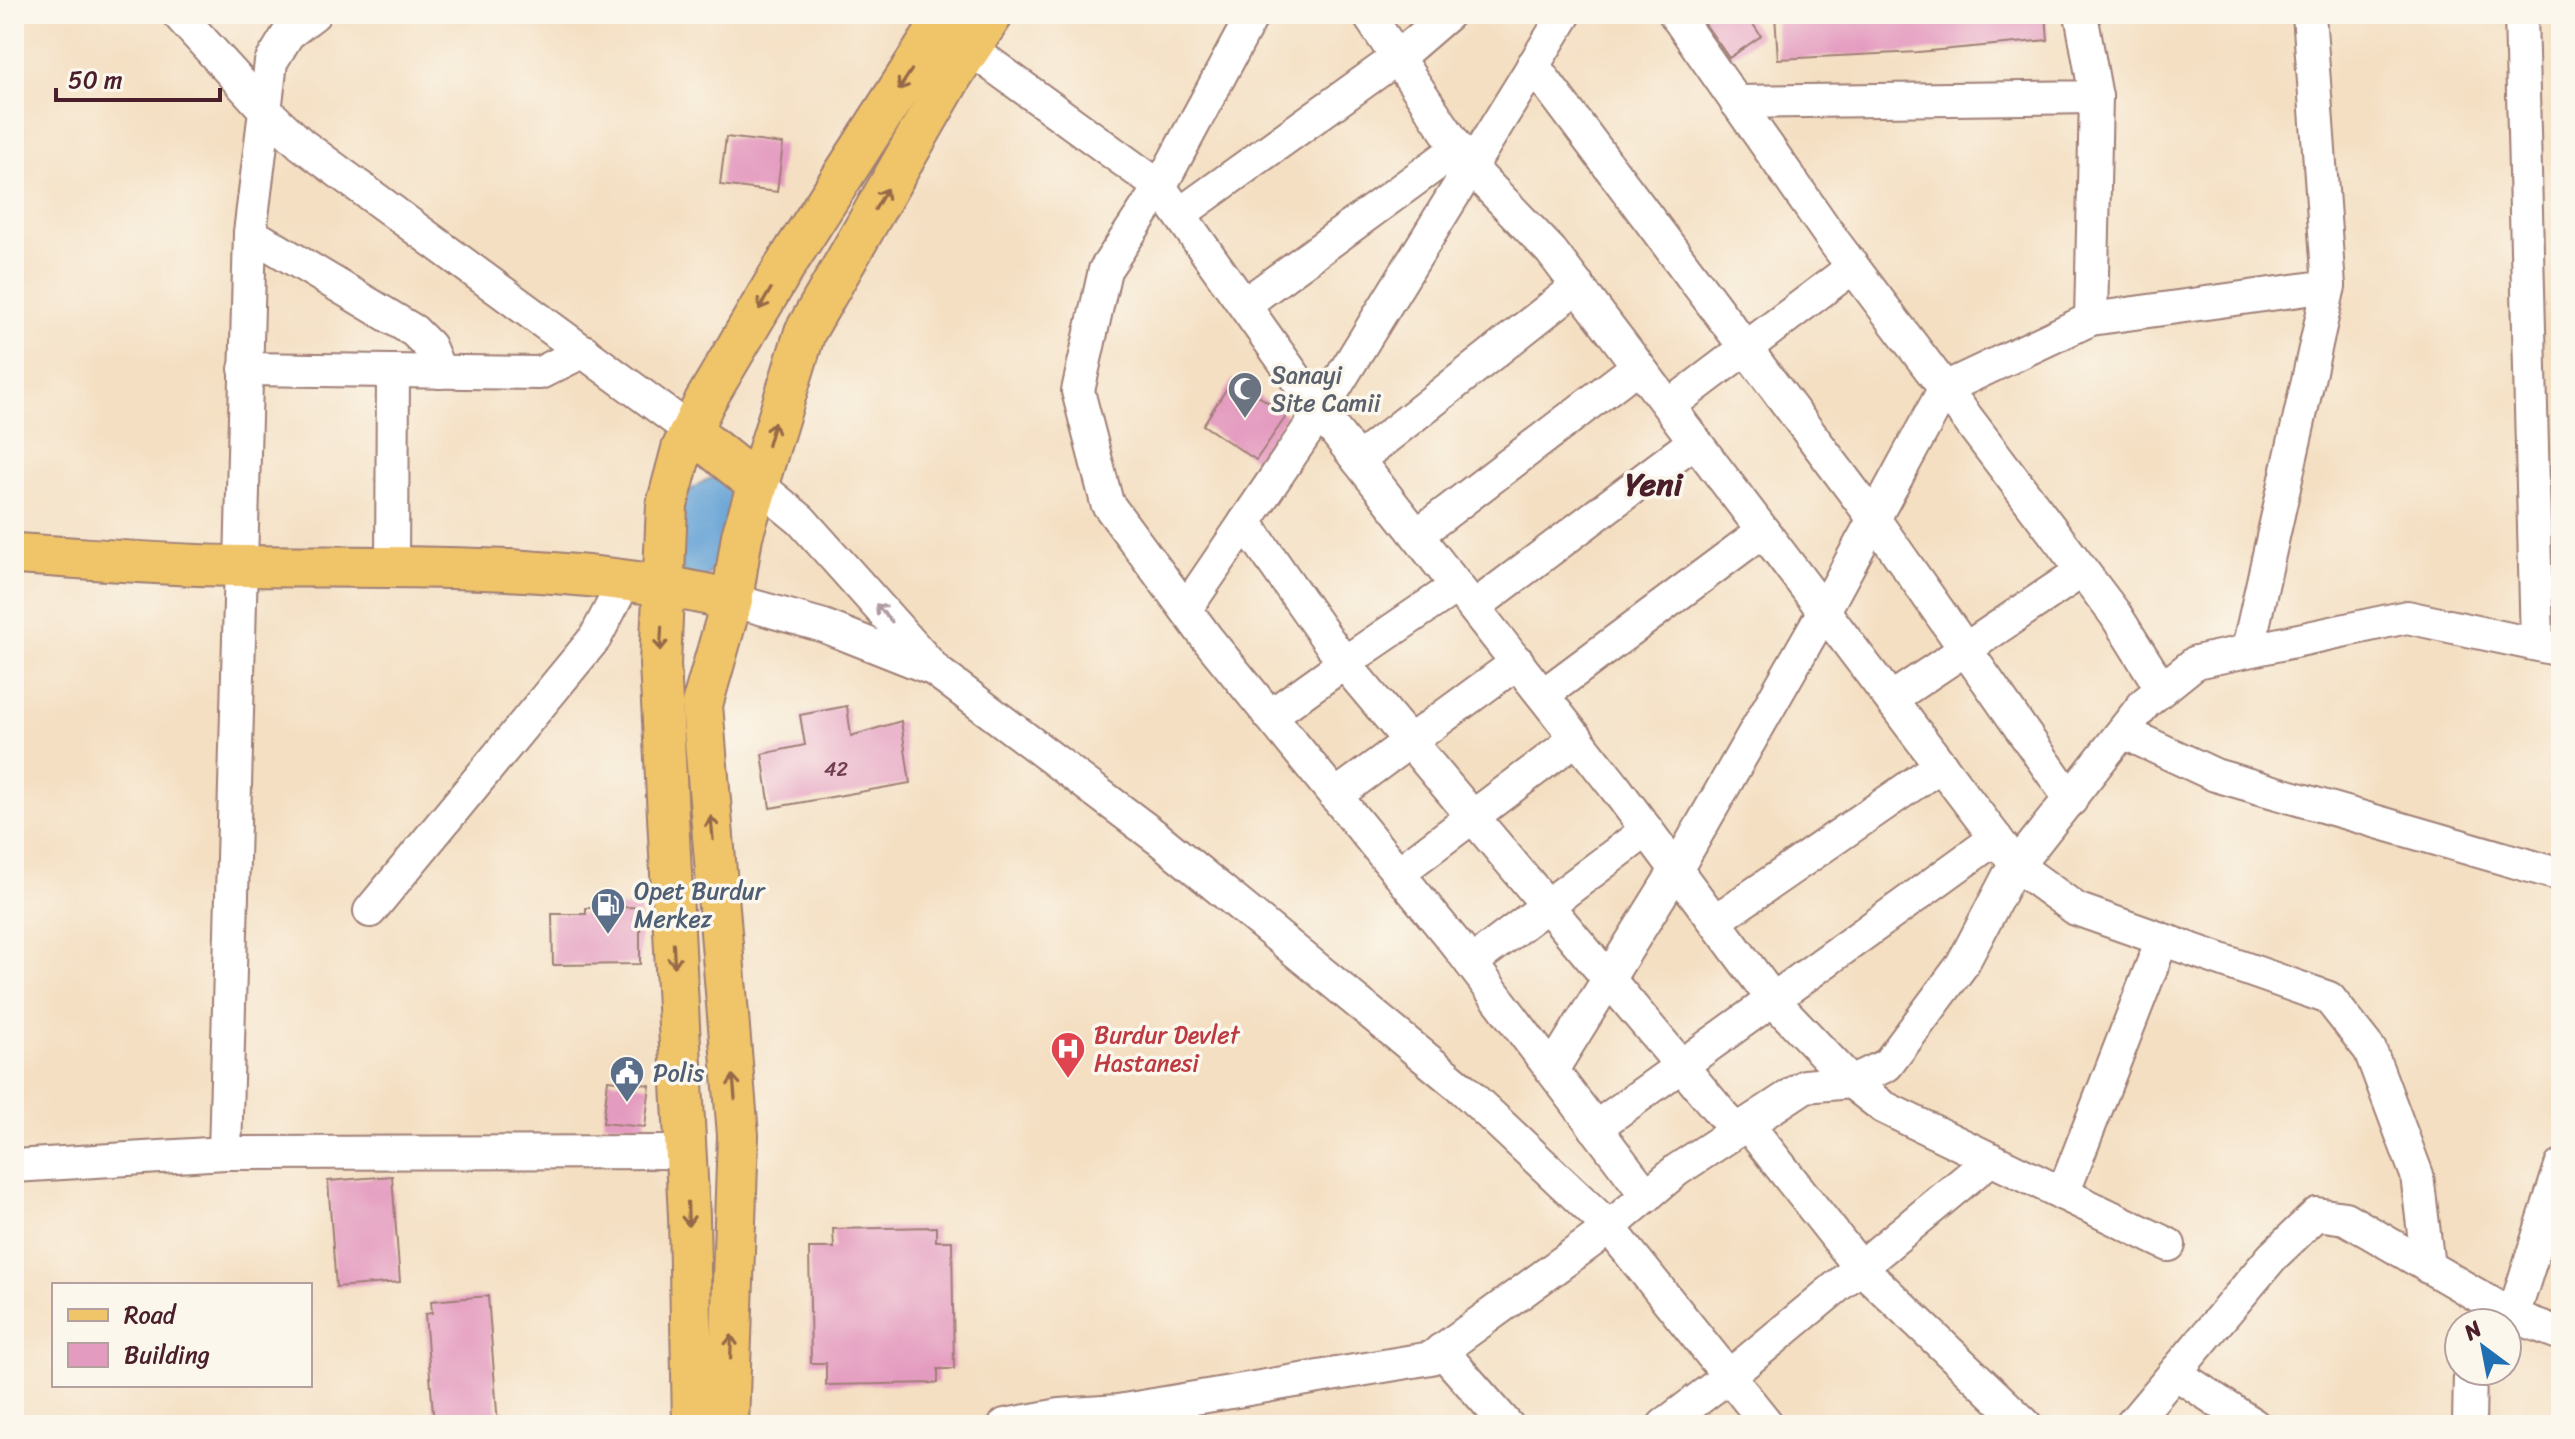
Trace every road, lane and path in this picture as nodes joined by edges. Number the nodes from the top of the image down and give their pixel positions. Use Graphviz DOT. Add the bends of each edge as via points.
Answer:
graph roads {
  1 [pos="178,14"];
  2 [pos="314,14"];
  3 [pos="993,14"];
  4 [pos="1253,14"];
  5 [pos="1368,14"];
  6 [pos="1448,14"];
  7 [pos="1565,14"];
  8 [pos="1675,14"];
  9 [pos="2081,14"];
  10 [pos="2309,14"];
  11 [pos="2521,14"];
  12 [pos="945,26"];
  13 [pos="1397,58"];
  14 [pos="1533,65"];
  15 [pos="2096,97"];
  16 [pos="1736,102"];
  17 [pos="266,111"];
  18 [pos="1464,158"];
  19 [pos="1160,187"];
  20 [pos="1180,214"];
  21 [pos="250,233"];
  22 [pos="1853,267"];
  23 [pos="1578,286"];
  24 [pos="2329,286"];
  25 [pos="1245,304"];
  26 [pos="2091,319"];
  27 [pos="1746,349"];
  28 [pos="584,351"];
  29 [pos="1638,366"];
  30 [pos="245,369"];
  31 [pos="393,371"];
  32 [pos="440,372"];
  33 [pos="1945,388"];
  34 [pos="1669,406"];
  35 [pos="1320,412"];
  36 [pos="691,431"];
  37 [pos="1695,441"];
  38 [pos="1358,460"];
  39 [pos="757,484"];
  40 [pos="1874,519"];
  41 [pos="1245,522"];
  42 [pos="1763,531"];
  43 [pos="1417,535"];
  44 [pos="14,554"];
  45 [pos="239,566"];
  46 [pos="392,567"];
  47 [pos="2082,571"];
  48 [pos="645,582"];
  49 [pos="1466,597"];
  50 [pos="732,600"];
  51 [pos="1186,609"];
  52 [pos="1824,611"];
  53 [pos="2549,647"];
  54 [pos="1965,648"];
  55 [pos="2248,649"];
  56 [pos="1518,662"];
  57 [pos="1344,663"];
  58 [pos="936,671"];
  59 [pos="2162,689"];
  60 [pos="1543,695"];
  61 [pos="1891,699"];
  62 [pos="1270,716"];
  63 [pos="2123,732"];
  64 [pos="1577,738"];
  65 [pos="1410,741"];
  66 [pos="1941,765"];
  67 [pos="1335,796"];
  68 [pos="2071,800"];
  69 [pos="1474,816"];
  70 [pos="1647,830"];
  71 [pos="1996,838"];
  72 [pos="2017,866"];
  73 [pos="1676,870"];
  74 [pos="1398,873"];
  75 [pos="2561,875"];
  76 [pos="1548,904"];
  77 [pos="370,911"];
  78 [pos="1715,921"];
  79 [pos="2162,940"];
  80 [pos="1471,963"];
  81 [pos="1609,978"];
  82 [pos="1774,1001"];
  83 [pos="1682,1066"];
  84 [pos="1552,1070"];
  85 [pos="1851,1082"];
  86 [pos="1595,1128"];
  87 [pos="1742,1128"];
  88 [pos="685,1152"];
  89 [pos="225,1153"];
  90 [pos="1991,1159"];
  91 [pos="14,1166"];
  92 [pos="2561,1166"];
  93 [pos="2063,1194"];
  94 [pos="1647,1196"];
  95 [pos="1609,1227"];
  96 [pos="2169,1245"];
  97 [pos="1860,1267"];
  98 [pos="2428,1267"];
  99 [pos="2471,1307"];
  100 [pos="2516,1307"];
  101 [pos="2523,1320"];
  102 [pos="2561,1334"];
  103 [pos="1441,1350"];
  104 [pos="2175,1373"];
  105 [pos="1729,1376"];
  106 [pos="2470,1387"];
  107 [pos="1159,1415"];
  108 [pos="693,1425"];
  109 [pos="728,1425"];
  110 [pos="1005,1425"];
  111 [pos="1507,1425"];
  112 [pos="1664,1425"];
  113 [pos="1768,1425"];
  114 [pos="2026,1425"];
  115 [pos="2131,1425"];
  116 [pos="2254,1425"];
  117 [pos="2469,1425"];
  1 -- 17 [label="street"];
  2 -- 17 [label="street" via="288,34 271,62"];
  3 -- 12 [label="main road"];
  4 -- 19 [label="street"];
  5 -- 13 [label="street"];
  6 -- 13 [label="street"];
  7 -- 14 [label="street"];
  8 -- 16 [label="street"];
  9 -- 15 [label="street"];
  10 -- 24 [label="street"];
  11 -- 53 [label="street"];
  12 -- 19 [label="street"];
  12 -- 36 [label="main road, one-way" via="783,269"];
  39 -- 12 [label="main road, one-way" via="805,332"];
  13 -- 18 [label="street"];
  13 -- 20 [label="street"];
  14 -- 18 [label="street"];
  14 -- 27 [label="street"];
  15 -- 16 [label="street"];
  15 -- 26 [label="street"];
  16 -- 22 [label="street"];
  17 -- 21 [label="street"];
  17 -- 28 [label="street" via="301,144"];
  18 -- 23 [label="street"];
  18 -- 25 [label="street"];
  18 -- 35 [label="street"];
  19 -- 20 [label="street"];
  19 -- 51 [label="street" via="1105,270 1078,391 1107,503"];
  20 -- 25 [label="street"];
  21 -- 30 [label="street"];
  21 -- 32 [label="street" via="414,331 429,346"];
  22 -- 27 [label="street"];
  22 -- 33 [label="street"];
  23 -- 29 [label="street"];
  23 -- 38 [label="street"];
  24 -- 26 [label="street"];
  24 -- 55 [label="street"];
  25 -- 35 [label="street"];
  26 -- 33 [label="street"];
  27 -- 34 [label="street"];
  27 -- 40 [label="street"];
  28 -- 32 [label="street" via="540,373"];
  28 -- 36 [label="street"];
  29 -- 34 [label="street"];
  29 -- 43 [label="street"];
  30 -- 31 [label="street"];
  30 -- 45 [label="street"];
  31 -- 32 [label="street"];
  31 -- 46 [label="street"];
  33 -- 40 [label="street"];
  33 -- 47 [label="street"];
  34 -- 37 [label="street"];
  35 -- 38 [label="street"];
  35 -- 41 [label="street"];
  36 -- 39 [label="main road"];
  36 -- 48 [label="main road" via="673,474"];
  37 -- 42 [label="street"];
  37 -- 49 [label="street"];
  38 -- 43 [label="street"];
  39 -- 50 [label="main road"];
  58 -- 39 [label="street, one-way" via="801,520"];
  40 -- 52 [label="street"];
  40 -- 54 [label="street"];
  41 -- 51 [label="street"];
  41 -- 57 [label="street"];
  42 -- 52 [label="street"];
  42 -- 60 [label="street"];
  43 -- 49 [label="street"];
  44 -- 45 [label="main road"];
  45 -- 46 [label="main road"];
  45 -- 89 [label="street"];
  46 -- 48 [label="main road" via="514,568"];
  47 -- 54 [label="street"];
  47 -- 59 [label="street"];
  48 -- 50 [label="main road"];
  48 -- 77 [label="street"];
  48 -- 88 [label="main road, one-way" via="661,729"];
  49 -- 56 [label="street"];
  49 -- 57 [label="street"];
  50 -- 58 [label="street" via="824,626"];
  109 -- 50 [label="main road, one-way" via="738,1135 702,705"];
  51 -- 62 [label="street"];
  52 -- 61 [label="street"];
  52 -- 73 [label="street"];
  53 -- 55 [label="street" via="2407,617"];
  54 -- 61 [label="street"];
  54 -- 68 [label="street"];
  55 -- 59 [label="street" via="2196,662"];
  56 -- 60 [label="street"];
  56 -- 65 [label="street"];
  57 -- 62 [label="street"];
  57 -- 65 [label="street"];
  58 -- 95 [label="street" via="1159,839 1462,1088"];
  59 -- 63 [label="street"];
  60 -- 64 [label="street"];
  61 -- 66 [label="street"];
  62 -- 67 [label="street"];
  63 -- 68 [label="street"];
  63 -- 75 [label="street" via="2215,775"];
  64 -- 69 [label="street"];
  64 -- 70 [label="street"];
  65 -- 67 [label="street"];
  65 -- 69 [label="street"];
  66 -- 71 [label="street"];
  66 -- 78 [label="street"];
  67 -- 74 [label="street"];
  68 -- 72 [label="street"];
  69 -- 74 [label="street"];
  69 -- 76 [label="street"];
  70 -- 73 [label="street"];
  70 -- 76 [label="street"];
  71 -- 72 [label="street"];
  71 -- 82 [label="street"];
  72 -- 79 [label="street" via="2076,909"];
  72 -- 85 [label="street" via="1962,965 1910,1038 1887,1065"];
  73 -- 78 [label="street"];
  73 -- 81 [label="street"];
  74 -- 80 [label="street"];
  76 -- 80 [label="street"];
  76 -- 81 [label="street"];
  78 -- 82 [label="street"];
  79 -- 93 [label="street"];
  79 -- 98 [label="street" via="2329,998 2370,1050 2417,1175"];
  80 -- 84 [label="street"];
  81 -- 83 [label="street"];
  81 -- 84 [label="street"];
  82 -- 83 [label="street"];
  82 -- 85 [label="street"];
  83 -- 86 [label="street"];
  83 -- 87 [label="street"];
  84 -- 86 [label="street"];
  85 -- 87 [label="street" via="1805,1086"];
  85 -- 90 [label="street" via="1883,1107"];
  86 -- 94 [label="street"];
  87 -- 94 [label="street"];
  87 -- 97 [label="street"];
  88 -- 89 [label="street"];
  88 -- 108 [label="main road, one-way"];
  89 -- 91 [label="street"];
  90 -- 93 [label="street"];
  90 -- 97 [label="street"];
  92 -- 100 [label="street"];
  93 -- 96 [label="street"];
  94 -- 95 [label="street"];
  95 -- 103 [label="street"];
  95 -- 105 [label="street"];
  97 -- 105 [label="street"];
  97 -- 114 [label="street"];
  98 -- 99 [label="street"];
  98 -- 104 [label="street" via="2345,1218 2317,1214 2272,1257"];
  101 -- 102 [label="street"];
  103 -- 107 [label="street" via="1431,1358"];
  103 -- 111 [label="street"];
  104 -- 115 [label="street"];
  104 -- 116 [label="street"];
  105 -- 112 [label="street"];
  105 -- 113 [label="street"];
  106 -- 117 [label="street"];
  107 -- 110 [label="street"];
}
